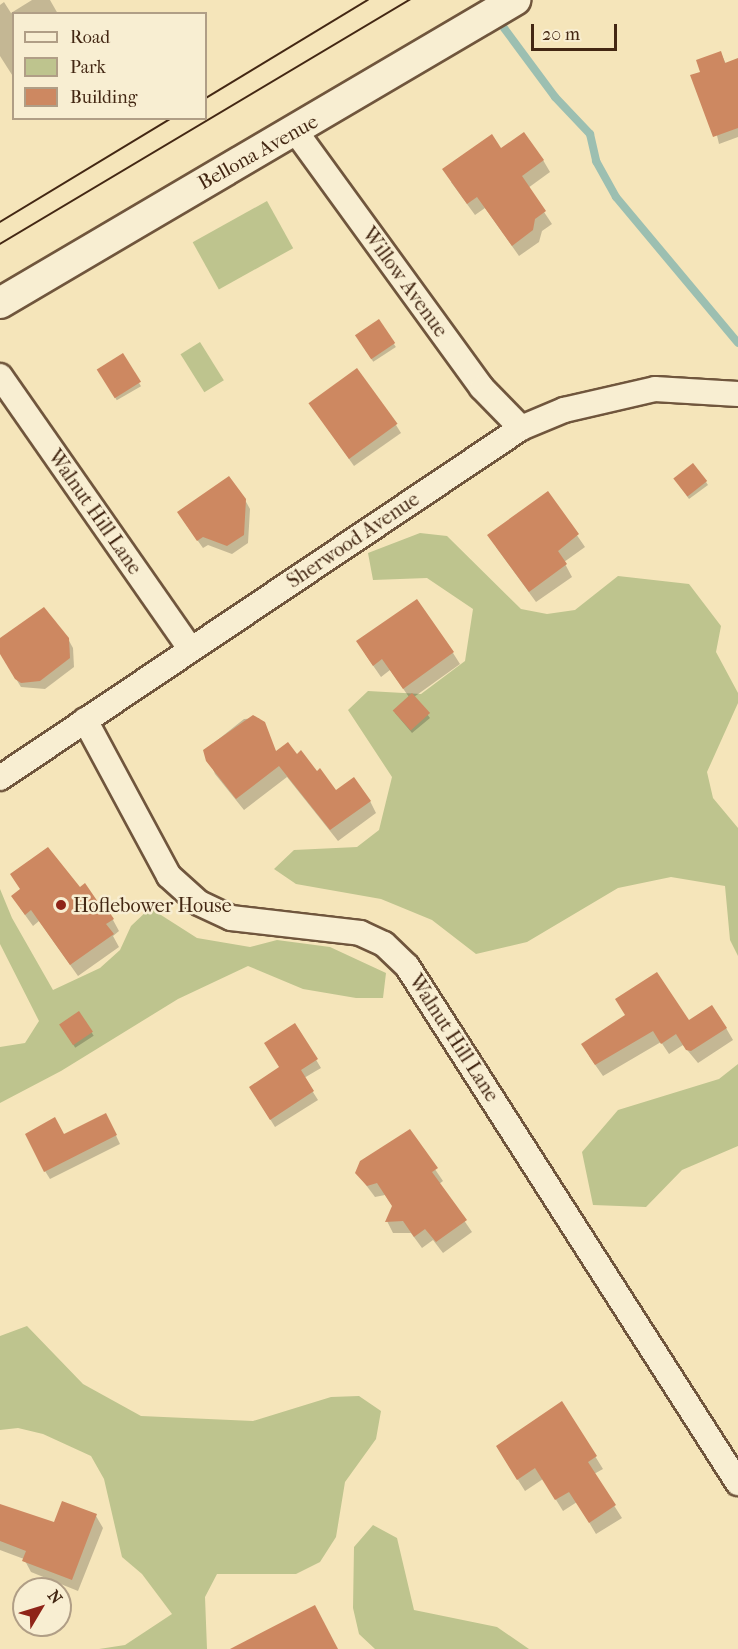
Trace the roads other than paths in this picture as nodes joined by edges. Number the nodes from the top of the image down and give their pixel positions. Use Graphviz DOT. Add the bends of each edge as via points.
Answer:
graph roads {
  1 [pos="515,0"];
  2 [pos="296,132"];
  3 [pos="0,303"];
  4 [pos="0,375"];
  5 [pos="738,394"];
  6 [pos="521,428"];
  7 [pos="190,648"];
  8 [pos="85,720"];
  9 [pos="0,778"];
  10 [pos="738,1483"];
  1 -- 2 [label="street, Bellona Avenue"];
  2 -- 3 [label="street, Bellona Avenue" via="146,215"];
  2 -- 6 [label="street, Willow Avenue" via="482,388"];
  4 -- 7 [label="street, Walnut Hill Lane"];
  5 -- 6 [label="street, Sherwood Avenue" via="655,389 564,410"];
  6 -- 7 [label="street, Sherwood Avenue"];
  7 -- 8 [label="street, Sherwood Avenue"];
  8 -- 9 [label="street, Sherwood Avenue"];
  8 -- 10 [label="street, Walnut Hill Lane" via="169,876 199,903 231,918 360,933 384,944 407,966"];
}
